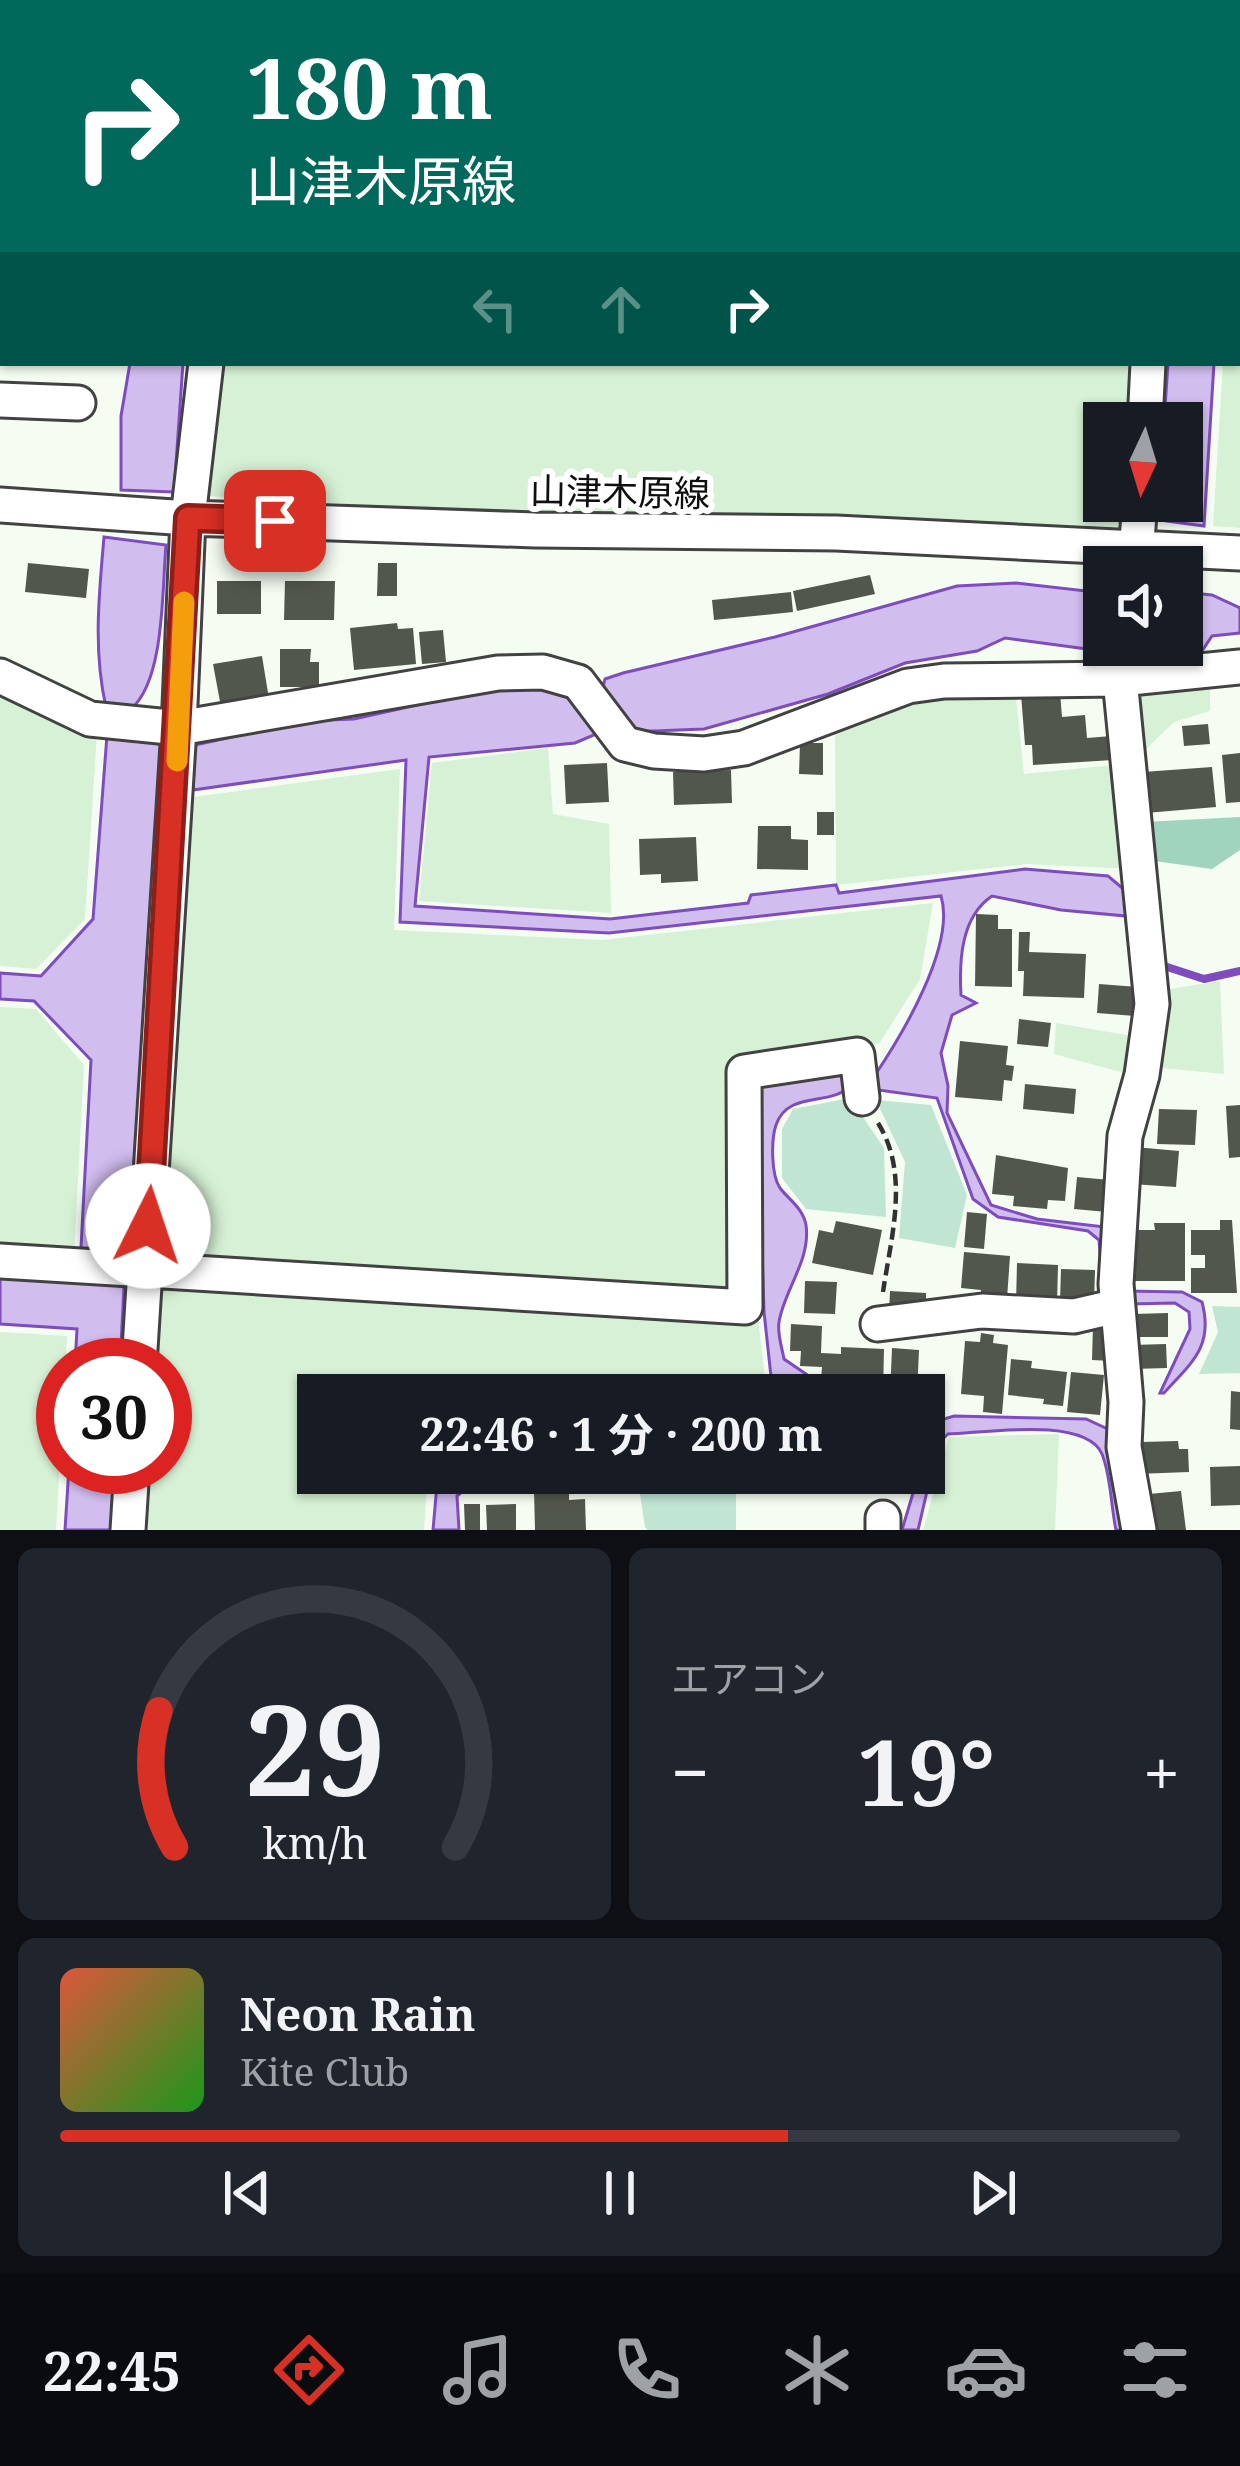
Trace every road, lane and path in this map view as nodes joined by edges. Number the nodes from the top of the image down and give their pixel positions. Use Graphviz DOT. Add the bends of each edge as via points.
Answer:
graph roads {
  1 [pos="206,366"];
  2 [pos="1148,366"];
  3 [pos="0,400"];
  4 [pos="1146,402"];
  5 [pos="78,404"];
  6 [pos="0,505"];
  7 [pos="188,518"];
  8 [pos="1083,554"];
  9 [pos="1240,554"];
  10 [pos="1203,555"];
  11 [pos="1203,665"];
  12 [pos="1085,666"];
  13 [pos="1122,666"];
  14 [pos="1240,667"];
  15 [pos="0,676"];
  16 [pos="178,753"];
  17 [pos="860,1086"];
  18 [pos="0,1261"];
  19 [pos="117,1269"];
  20 [pos="1117,1295"];
  21 [pos="878,1324"];
  22 [pos="133,1338"];
  23 [pos="130,1494"];
  24 [pos="128,1530"];
  25 [pos="1138,1530"];
  1 -- 7 [label="street"];
  2 -- 4 [label="street"];
  3 -- 5 [label="street"];
  6 -- 7 [label="street, 山津木原線"];
  7 -- 8 [label="street, 山津木原線" via="836,533"];
  7 -- 16 [label="street"];
  9 -- 10 [label="street, 山津木原線"];
  11 -- 14 [label="street"];
  12 -- 16 [label="street" via="908,686 744,748 704,754 625,744 578,682 543,672 498,673"];
  13 -- 20 [label="street" via="1151,1004 1126,1136"];
  15 -- 16 [label="street"];
  16 -- 19 [label="street"];
  17 -- 19 [label="street" via="856,1055 744,1072 746,1307"];
  17 -- 21 [label="path" via="889,1140 898,1192"];
  18 -- 19 [label="street"];
  19 -- 22 [label="street"];
  20 -- 21 [label="street" via="1074,1316 982,1311"];
  20 -- 25 [label="street" via="1124,1447"];
  23 -- 24 [label="street"];
}
